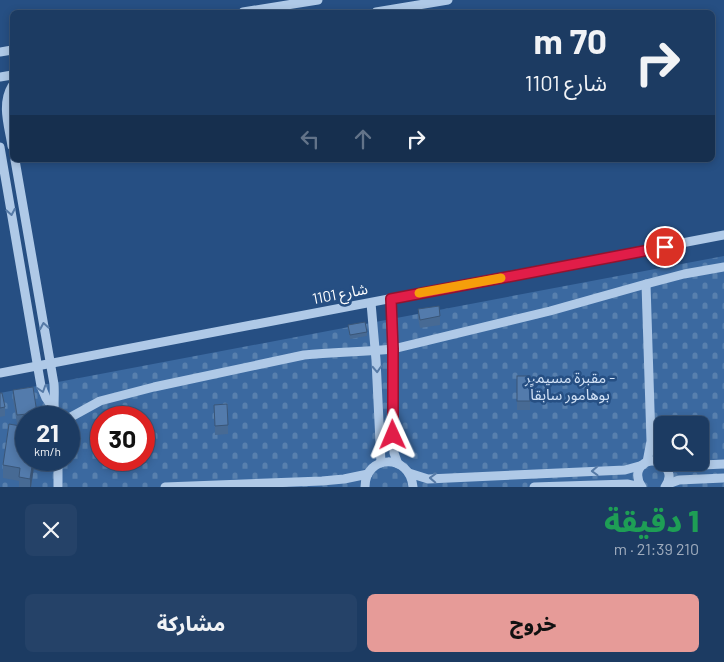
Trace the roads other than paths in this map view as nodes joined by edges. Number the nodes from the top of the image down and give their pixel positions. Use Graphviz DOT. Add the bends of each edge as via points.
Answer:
graph roads {
  1 [pos="318,0"];
  2 [pos="448,0"];
  3 [pos="256,10"];
  4 [pos="388,10"];
  5 [pos="10,91"];
  6 [pos="10,134"];
  7 [pos="0,147"];
  8 [pos="15,162"];
  9 [pos="724,235"];
  10 [pos="724,267"];
  11 [pos="646,284"];
  12 [pos="391,299"];
  13 [pos="371,302"];
  14 [pos="393,349"];
  15 [pos="375,351"];
  16 [pos="50,363"];
  17 [pos="37,366"];
  18 [pos="0,373"];
  19 [pos="50,406"];
  20 [pos="54,406"];
  21 [pos="80,412"];
  22 [pos="651,441"];
  23 [pos="654,448"];
  24 [pos="654,462"];
  25 [pos="381,463"];
  26 [pos="645,463"];
  27 [pos="398,464"];
  28 [pos="724,464"];
  29 [pos="709,465"];
  30 [pos="58,471"];
  31 [pos="668,471"];
  32 [pos="409,473"];
  33 [pos="368,474"];
  34 [pos="724,478"];
  35 [pos="666,485"];
  36 [pos="58,486"];
  37 [pos="165,487"];
  38 [pos="365,487"];
  39 [pos="413,487"];
  40 [pos="534,487"];
  41 [pos="642,487"];
  1 -- 3 [label="street"];
  2 -- 4 [label="street"];
  5 -- 6 [label="street" via="6,110"];
  7 -- 17 [label="street, one-way"];
  16 -- 8 [label="street, one-way"];
  9 -- 12 [label="street, شارع 1101"];
  10 -- 11 [label="street"];
  11 -- 14 [label="street" via="550,312"];
  11 -- 22 [label="street"];
  12 -- 13 [label="street, شارع 1101"];
  12 -- 14 [label="street"];
  13 -- 15 [label="street"];
  13 -- 16 [label="street, شارع 1101"];
  14 -- 15 [label="street"];
  14 -- 27 [label="street" via="394,453"];
  15 -- 21 [label="street" via="304,355 154,387 100,401"];
  15 -- 25 [label="street, one-way"];
  16 -- 17 [label="street, شارع 1101"];
  16 -- 20 [label="street"];
  17 -- 18 [label="street, شارع 1101"];
  17 -- 19 [label="street, one-way" via="43,392"];
  22 -- 23 [label="street"];
  22 -- 26 [label="street"];
  24 -- 26 [label="street"];
  25 -- 27 [label="street"];
  25 -- 33 [label="street"];
  26 -- 32 [label="street, one-way" via="624,470 428,479"];
  26 -- 41 [label="street" via="638,478"];
  27 -- 32 [label="street"];
  28 -- 29 [label="street"];
  30 -- 36 [label="street"];
  31 -- 35 [label="street"];
  32 -- 39 [label="street"];
  33 -- 37 [label="street" via="344,480"];
  33 -- 38 [label="street"];
  34 -- 35 [label="street" via="679,480"];
  40 -- 41 [label="street" via="627,484"];
}
